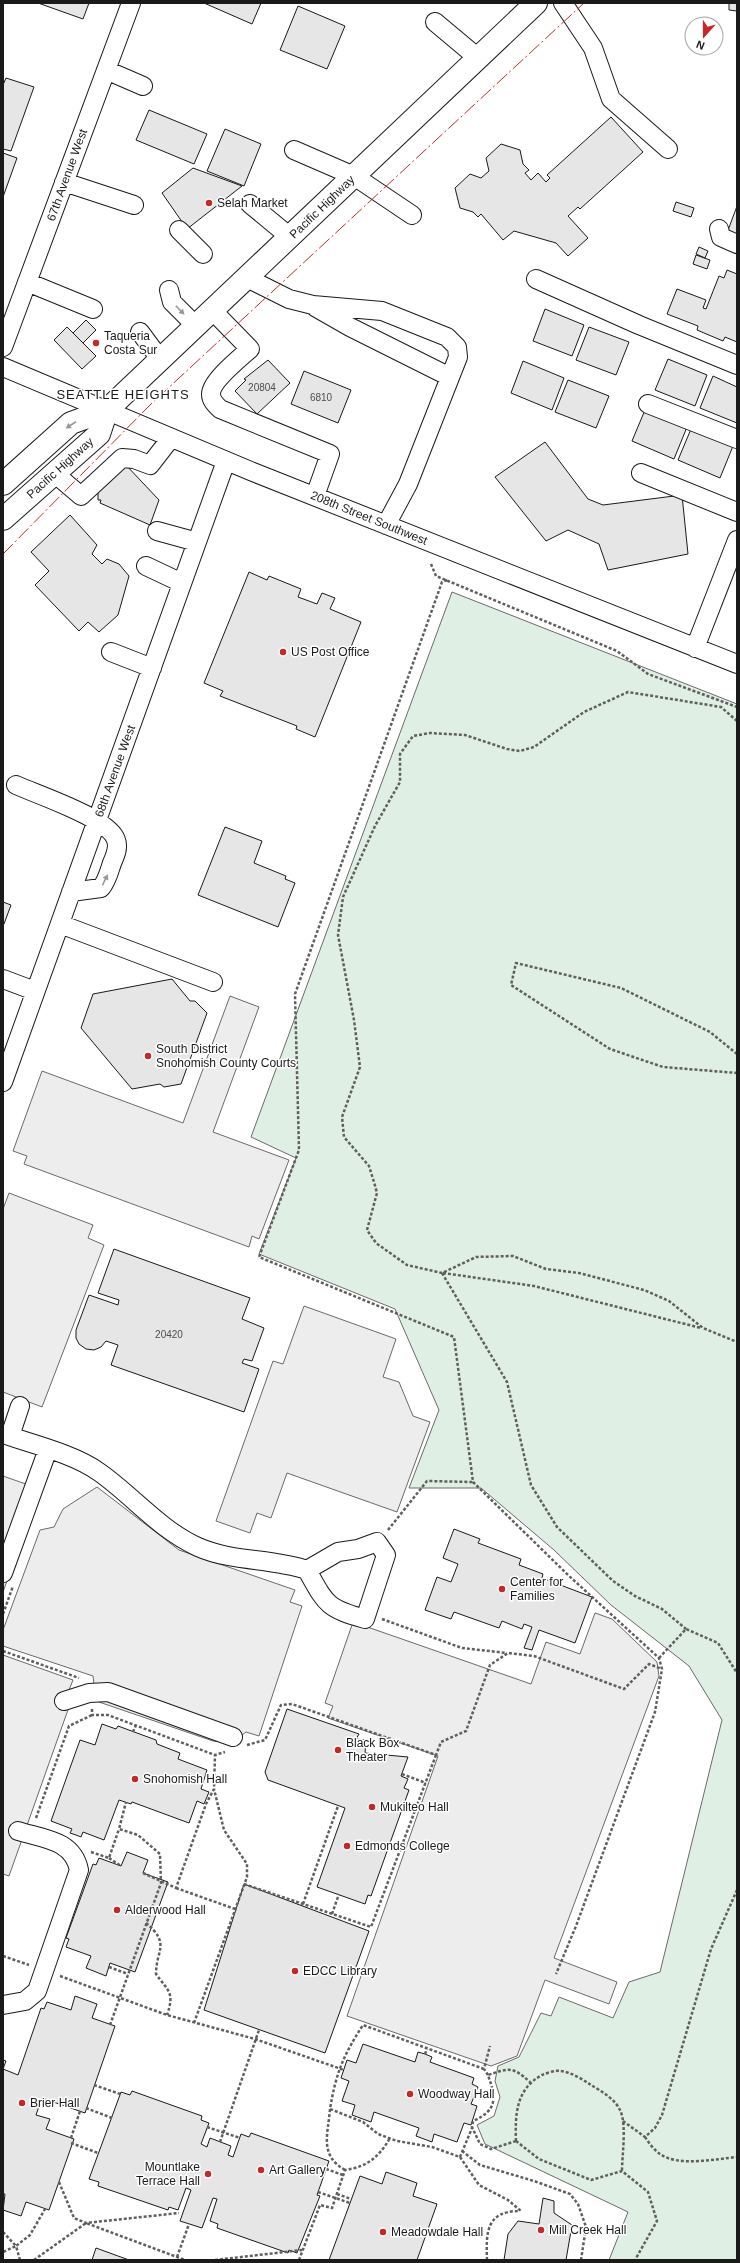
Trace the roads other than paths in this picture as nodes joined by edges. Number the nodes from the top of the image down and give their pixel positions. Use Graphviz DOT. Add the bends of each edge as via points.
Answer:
graph roads {
  1 [pos="130,3"];
  2 [pos="536,3"];
  3 [pos="564,3"];
  4 [pos="435,22"];
  5 [pos="478,58"];
  6 [pos="106,70"];
  7 [pos="143,86"];
  8 [pos="668,149"];
  9 [pos="294,150"];
  10 [pos="354,176"];
  11 [pos="64,182"];
  12 [pos="250,204"];
  13 [pos="134,205"];
  14 [pos="412,215"];
  15 [pos="719,229"];
  16 [pos="179,230"];
  17 [pos="290,237"];
  18 [pos="737,244"];
  19 [pos="203,254"];
  20 [pos="247,278"];
  21 [pos="536,279"];
  22 [pos="27,282"];
  23 [pos="168,290"];
  24 [pos="313,306"];
  25 [pos="93,309"];
  26 [pos="212,310"];
  27 [pos="196,326"];
  28 [pos="140,332"];
  29 [pos="3,347"];
  30 [pos="160,360"];
  31 [pos="737,365"];
  32 [pos="3,368"];
  33 [pos="450,377"];
  34 [pos="648,404"];
  35 [pos="107,410"];
  36 [pos="171,438"];
  37 [pos="737,439"];
  38 [pos="226,461"];
  39 [pos="54,473"];
  40 [pos="641,473"];
  41 [pos="3,484"];
  42 [pos="315,496"];
  43 [pos="737,512"];
  44 [pos="3,519"];
  45 [pos="386,525"];
  46 [pos="156,532"];
  47 [pos="737,540"];
  48 [pos="197,542"];
  49 [pos="146,566"];
  50 [pos="182,583"];
  51 [pos="695,648"];
  52 [pos="111,652"];
  53 [pos="737,664"];
  54 [pos="152,668"];
  55 [pos="16,785"];
  56 [pos="97,821"];
  57 [pos="71,892"];
  58 [pos="60,924"];
  59 [pos="3,980"];
  60 [pos="213,982"];
  61 [pos="35,991"];
  62 [pos="3,1082"];
  63 [pos="20,1406"];
  64 [pos="6,1435"];
  65 [pos="48,1449"];
  66 [pos="307,1570"];
  67 [pos="3,1573"];
  68 [pos="64,1701"];
  69 [pos="235,1745"];
  70 [pos="18,1831"];
  71 [pos="3,2005"];
  1 -- 6 [label="street, 67th Avenue West"];
  2 -- 5 [label="highway, Pacific Highway"];
  3 -- 8 [label="street" via="593,48 611,99"];
  4 -- 5 [label="street"];
  5 -- 10 [label="highway, Pacific Highway"];
  6 -- 7 [label="street"];
  6 -- 11 [label="street, 67th Avenue West"];
  9 -- 10 [label="street"];
  10 -- 14 [label="street"];
  10 -- 17 [label="highway, Pacific Highway"];
  11 -- 13 [label="street"];
  11 -- 22 [label="street, 67th Avenue West"];
  12 -- 17 [label="street"];
  15 -- 18 [label="street" via="720,237"];
  16 -- 19 [label="street"];
  17 -- 20 [label="highway, Pacific Highway"];
  20 -- 24 [label="street" via="290,299"];
  20 -- 26 [label="highway, Pacific Highway"];
  21 -- 31 [label="street" via="639,326"];
  22 -- 25 [label="street"];
  22 -- 29 [label="street, 67th Avenue West"];
  23 -- 27 [label="street, one-way" via="172,302"];
  24 -- 33 [label="street"];
  24 -- 33 [label="street" via="382,311 447,337 456,347 458,357"];
  26 -- 27 [label="highway, Pacific Highway"];
  26 -- 42 [label="street" via="250,349 215,383 211,393 213,403 220,409 330,454"];
  27 -- 30 [label="highway, Pacific Highway"];
  28 -- 30 [label="street"];
  30 -- 35 [label="highway, Pacific Highway"];
  32 -- 35 [label="street, 208th Street Southwest"];
  33 -- 45 [label="street" via="408,484"];
  34 -- 37 [label="street"];
  35 -- 36 [label="street, 208th Street Southwest"];
  35 -- 39 [label="highway, Pacific Highway" via="98,434"];
  35 -- 41 [label="highway, Pacific Highway, one-way" via="70,423"];
  36 -- 38 [label="street, 208th Street Southwest"];
  36 -- 39 [label="street" via="150,465 122,458 81,496"];
  38 -- 42 [label="street, 208th Street Southwest"];
  38 -- 48 [label="street, 68th Avenue West"];
  39 -- 44 [label="highway, Pacific Highway"];
  40 -- 43 [label="street"];
  42 -- 45 [label="street, 208th Street Southwest"];
  45 -- 51 [label="street, 208th Street Southwest"];
  46 -- 48 [label="street"];
  47 -- 51 [label="street"];
  48 -- 50 [label="street, 68th Avenue West"];
  49 -- 50 [label="street"];
  50 -- 54 [label="street, 68th Avenue West"];
  51 -- 53 [label="street, 208th Street Southwest"];
  52 -- 54 [label="street"];
  54 -- 56 [label="street, 68th Avenue West"];
  55 -- 56 [label="street" via="78,810"];
  56 -- 57 [label="street, 68th Avenue West"];
  57 -- 56 [label="street, one-way" via="101,888 118,848 116,838"];
  57 -- 58 [label="street, 68th Avenue West"];
  58 -- 60 [label="street"];
  58 -- 61 [label="street, 68th Avenue West"];
  59 -- 61 [label="street"];
  61 -- 62 [label="street, 68th Avenue West"];
  63 -- 64 [label="street"];
  64 -- 65 [label="street"];
  65 -- 66 [label="street" via="98,1471 174,1533 198,1547 228,1556 286,1563"];
  65 -- 67 [label="street"];
  66 -- 66 [label="street" via="327,1604 365,1619 386,1555 376,1542 358,1549 338,1552"];
  68 -- 69 [label="street" via="89,1693 108,1692"];
  70 -- 71 [label="street" via="68,1847 77,1859 79,1870 37,1991 25,2001"];
}
